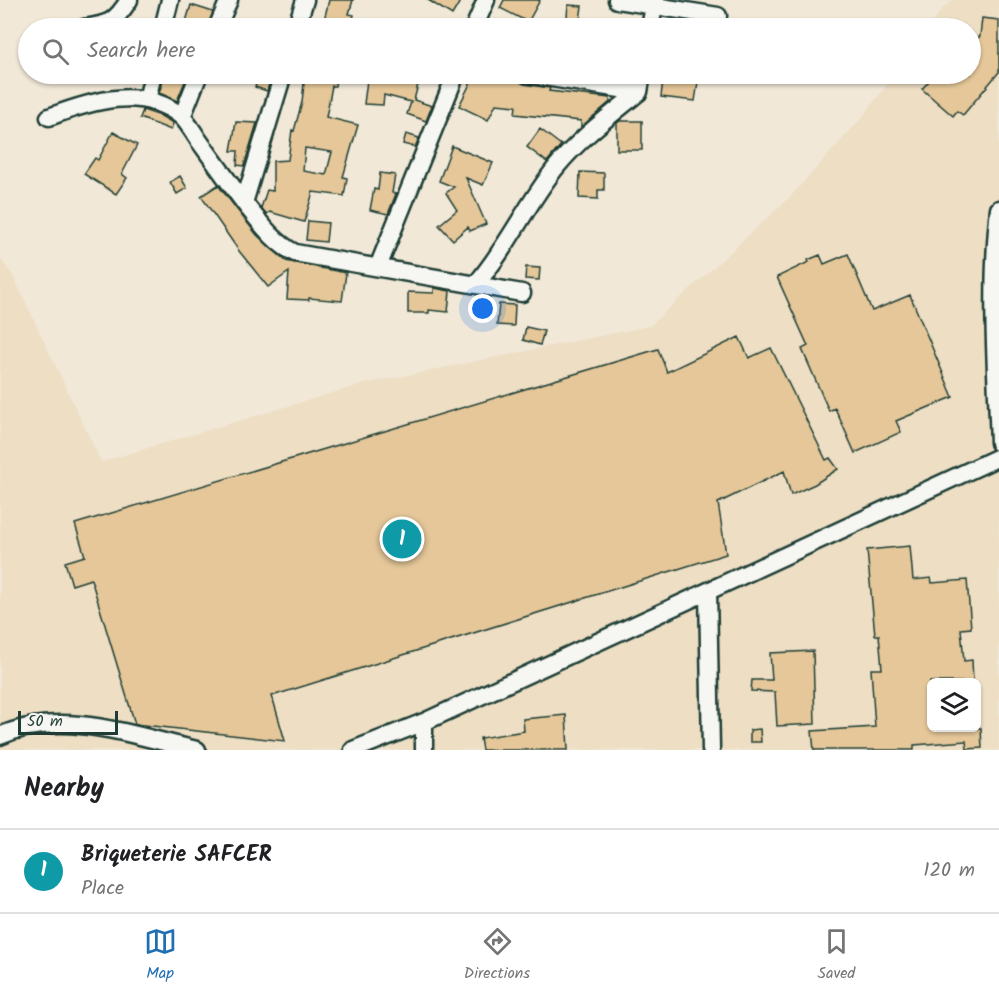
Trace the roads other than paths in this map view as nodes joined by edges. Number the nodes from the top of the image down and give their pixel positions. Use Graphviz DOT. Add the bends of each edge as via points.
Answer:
graph roads {
  1 [pos="129,0"];
  2 [pos="170,0"];
  3 [pos="229,0"];
  4 [pos="305,0"];
  5 [pos="486,0"];
  6 [pos="617,0"];
  7 [pos="654,6"];
  8 [pos="718,16"];
  9 [pos="116,18"];
  10 [pos="166,18"];
  11 [pos="221,18"];
  12 [pos="300,18"];
  13 [pos="478,18"];
  14 [pos="652,18"];
  15 [pos="151,84"];
  16 [pos="195,84"];
  17 [pos="280,84"];
  18 [pos="452,84"];
  19 [pos="589,84"];
  20 [pos="640,84"];
  21 [pos="639,92"];
  22 [pos="147,100"];
  23 [pos="49,117"];
  24 [pos="182,117"];
  25 [pos="244,203"];
  26 [pos="999,209"];
  27 [pos="378,267"];
  28 [pos="476,284"];
  29 [pos="522,293"];
  30 [pos="999,443"];
  31 [pos="999,457"];
  32 [pos="708,591"];
  33 [pos="424,722"];
  34 [pos="0,736"];
  35 [pos="197,750"];
  36 [pos="353,750"];
  37 [pos="424,750"];
  38 [pos="711,750"];
  1 -- 9 [label="street"];
  2 -- 10 [label="street"];
  3 -- 11 [label="street"];
  4 -- 12 [label="street"];
  5 -- 13 [label="street"];
  6 -- 7 [label="street"];
  7 -- 8 [label="street"];
  7 -- 14 [label="street"];
  15 -- 22 [label="street"];
  16 -- 24 [label="street"];
  17 -- 25 [label="street"];
  18 -- 27 [label="street"];
  19 -- 21 [label="street"];
  20 -- 21 [label="street"];
  21 -- 28 [label="street" via="557,166"];
  22 -- 23 [label="street" via="124,97"];
  22 -- 24 [label="street"];
  24 -- 25 [label="street"];
  25 -- 27 [label="street" via="281,246 295,253"];
  26 -- 30 [label="street" via="994,332"];
  27 -- 28 [label="street"];
  28 -- 29 [label="street"];
  31 -- 32 [label="street"];
  32 -- 33 [label="street"];
  32 -- 38 [label="street"];
  33 -- 36 [label="street"];
  33 -- 37 [label="street"];
  34 -- 35 [label="street" via="50,724 85,724"];
}
